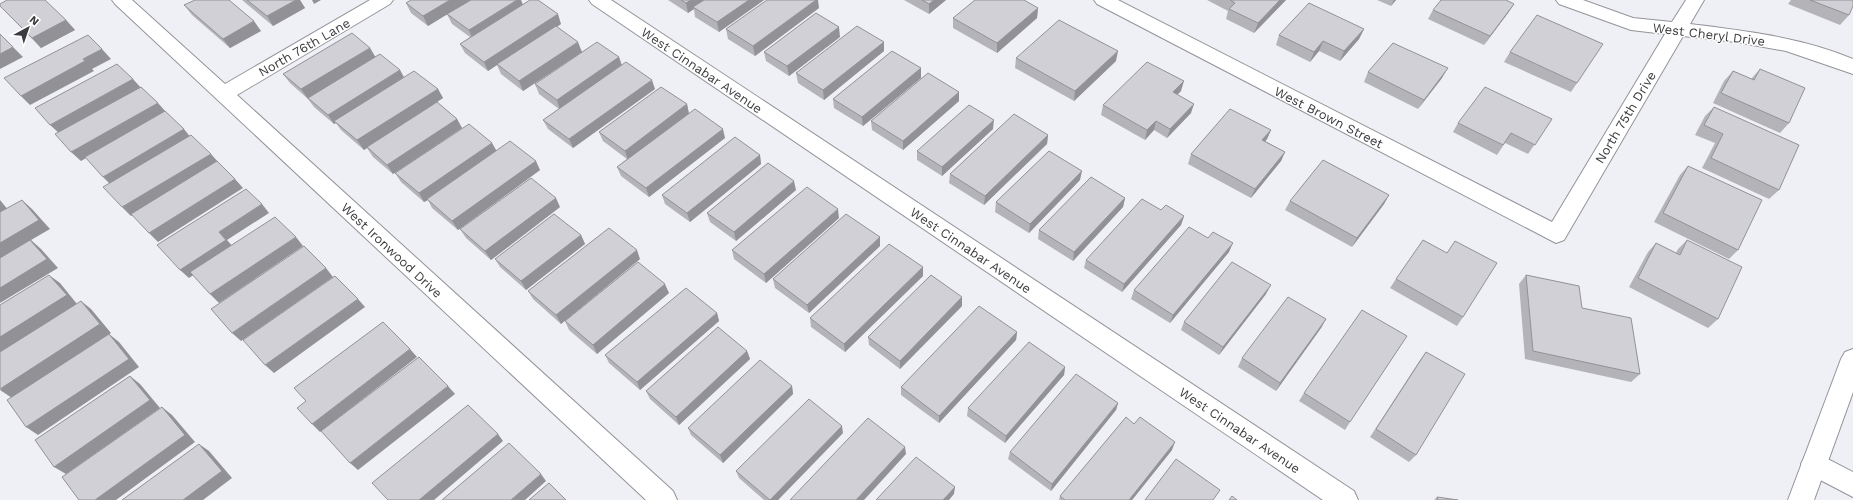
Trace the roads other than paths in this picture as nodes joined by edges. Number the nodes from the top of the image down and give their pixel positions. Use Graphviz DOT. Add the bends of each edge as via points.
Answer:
graph roads {
  1 [pos="121,0"];
  2 [pos="384,0"];
  3 [pos="598,0"];
  4 [pos="1103,0"];
  5 [pos="1566,0"];
  6 [pos="1695,0"];
  7 [pos="1677,31"];
  8 [pos="1853,67"];
  9 [pos="223,94"];
  10 [pos="1556,234"];
  11 [pos="1853,359"];
  12 [pos="1814,464"];
  13 [pos="1853,485"];
  14 [pos="664,500"];
  15 [pos="1345,500"];
  16 [pos="1801,500"];
  1 -- 9 [label="street, West Ironwood Drive"];
  2 -- 9 [label="street, North 76th Lane"];
  3 -- 15 [label="street, West Cinnabar Avenue"];
  4 -- 10 [label="street, West Brown Street"];
  5 -- 7 [label="street, West Cheryl Drive" via="1631,24"];
  6 -- 7 [label="street, North 75th Drive"];
  7 -- 8 [label="street, West Cheryl Drive" via="1736,36 1786,45"];
  7 -- 10 [label="street, North 75th Drive"];
  9 -- 14 [label="street, West Ironwood Drive"];
  11 -- 12 [label="street"];
  12 -- 13 [label="street"];
  12 -- 16 [label="street"];
}
